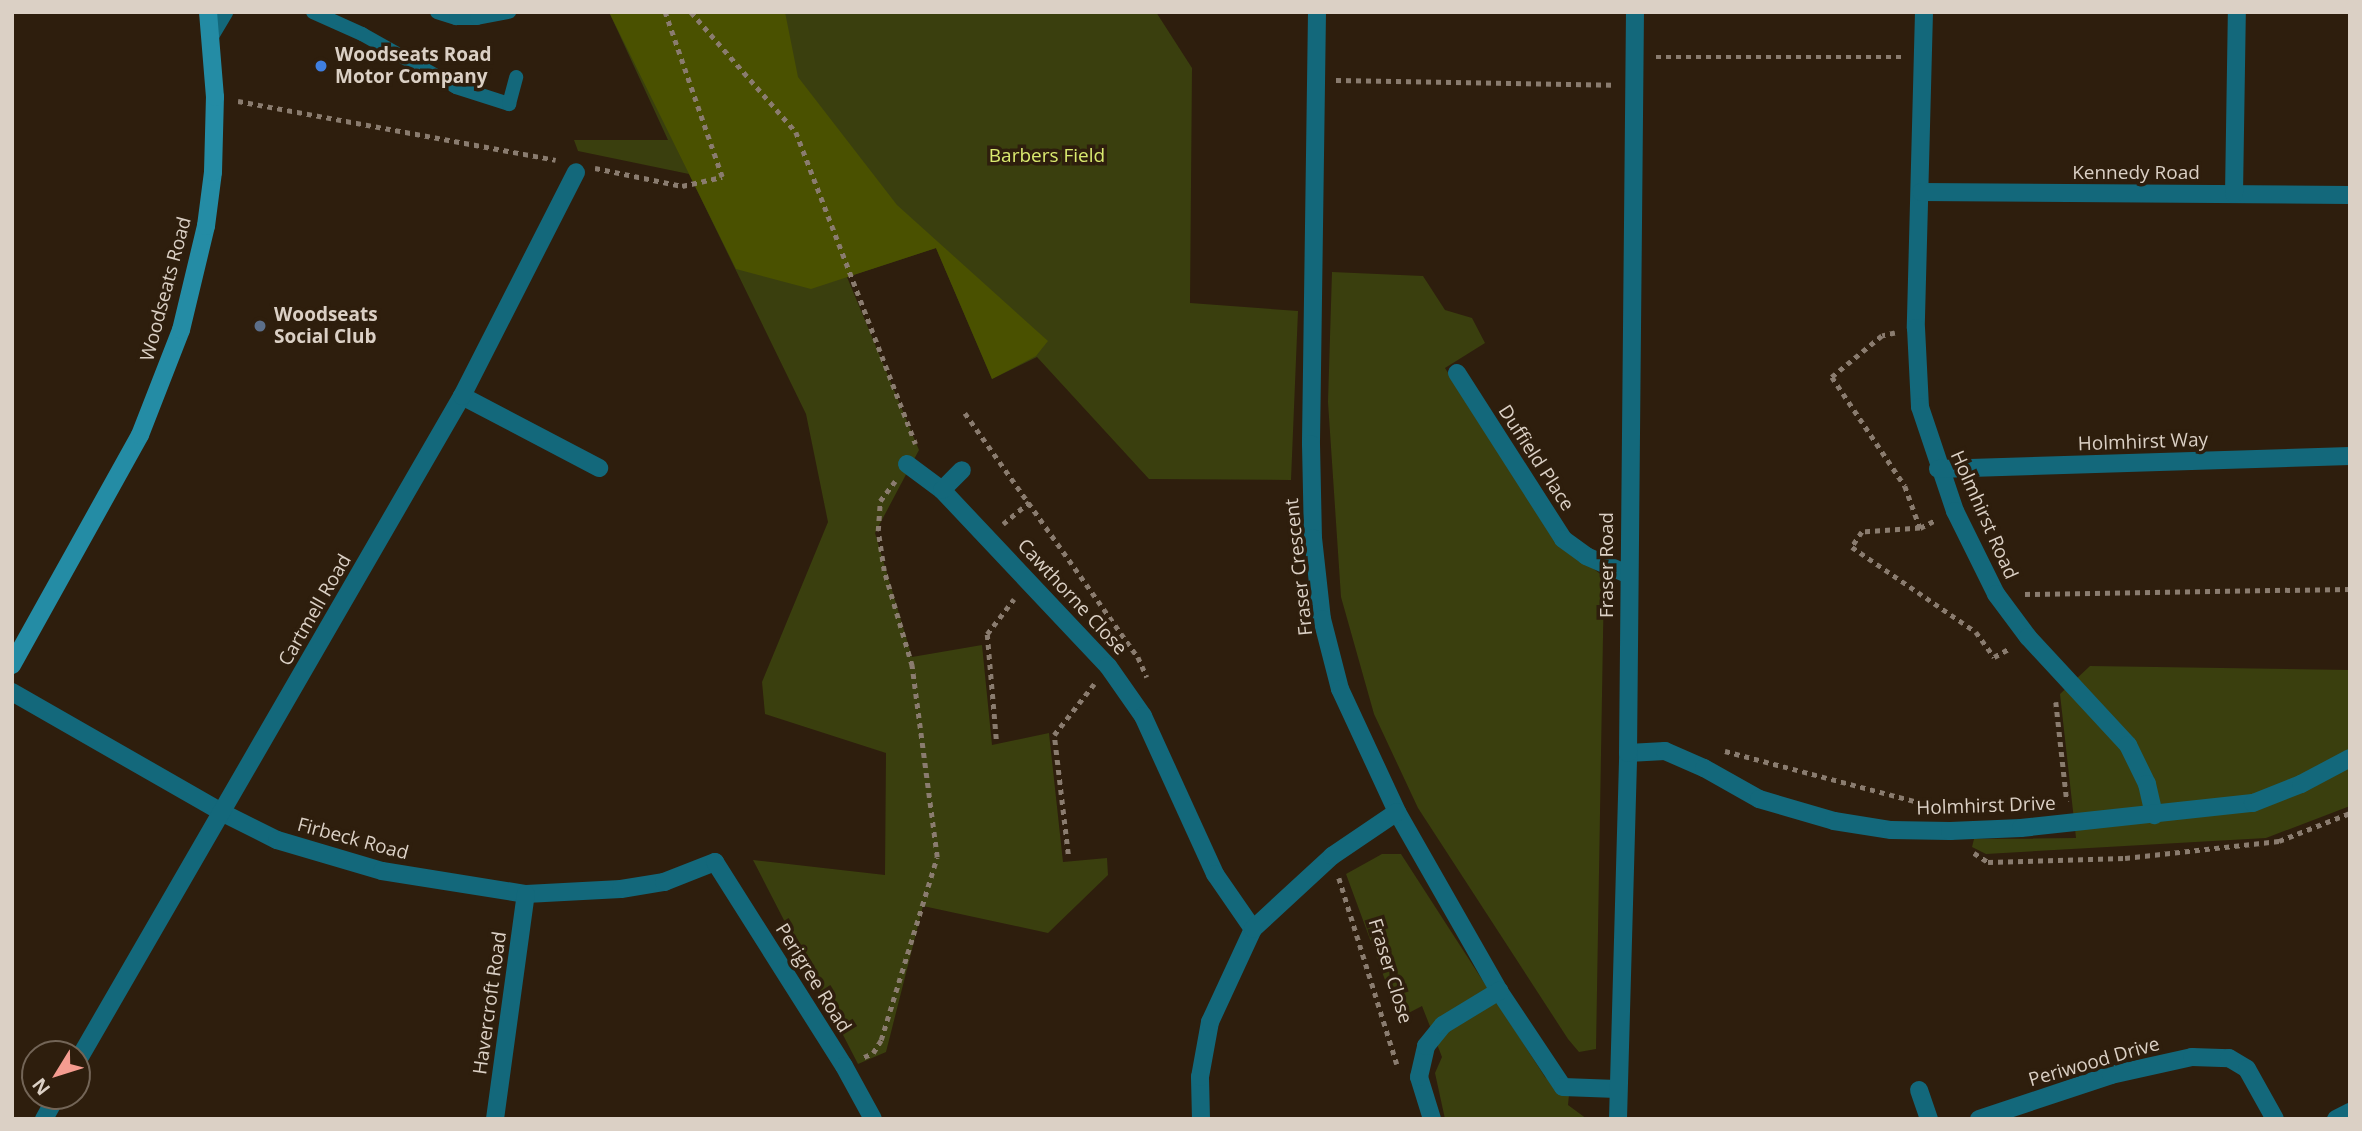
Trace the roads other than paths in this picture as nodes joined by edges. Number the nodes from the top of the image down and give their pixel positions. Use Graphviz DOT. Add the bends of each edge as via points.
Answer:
graph roads {
  1 [pos="208,12"];
  2 [pos="224,12"];
  3 [pos="313,12"];
  4 [pos="437,12"];
  5 [pos="509,12"];
  6 [pos="1317,12"];
  7 [pos="1635,12"];
  8 [pos="1924,12"];
  9 [pos="2236,12"];
  10 [pos="211,34"];
  11 [pos="516,77"];
  12 [pos="578,167"];
  13 [pos="1922,192"];
  14 [pos="2234,194"];
  15 [pos="2350,195"];
  16 [pos="1457,373"];
  17 [pos="462,396"];
  18 [pos="2350,456"];
  19 [pos="907,464"];
  20 [pos="599,468"];
  21 [pos="1938,469"];
  22 [pos="962,470"];
  23 [pos="942,490"];
  24 [pos="1627,573"];
  25 [pos="12,665"];
  26 [pos="12,692"];
  27 [pos="1628,754"];
  28 [pos="2350,758"];
  29 [pos="1397,812"];
  30 [pos="223,813"];
  31 [pos="2154,815"];
  32 [pos="715,862"];
  33 [pos="526,894"];
  34 [pos="1253,929"];
  35 [pos="1499,991"];
  36 [pos="90,1040"];
  37 [pos="1617,1089"];
  38 [pos="1919,1090"];
  39 [pos="2350,1112"];
  40 [pos="495,1119"];
  41 [pos="873,1119"];
  42 [pos="1201,1119"];
  43 [pos="1432,1119"];
  44 [pos="1618,1119"];
  45 [pos="1929,1119"];
  46 [pos="1979,1119"];
  47 [pos="2275,1119"];
  48 [pos="2336,1119"];
  1 -- 10 [label="street, Woodseats Road"];
  2 -- 10 [label="street"];
  3 -- 11 [label="lane" via="396,51 456,87 509,104"];
  4 -- 5 [label="lane" via="456,18"];
  6 -- 29 [label="street, Fraser Crescent" via="1313,538 1320,606 1340,689"];
  7 -- 24 [label="street, Fraser Road"];
  8 -- 13 [label="street, Holmhirst Road"];
  9 -- 14 [label="street"];
  10 -- 25 [label="street, Woodseats Road" via="213,172 206,226 181,330 140,435"];
  12 -- 17 [label="street, Cartmell Road"];
  13 -- 14 [label="street, Kennedy Road"];
  13 -- 21 [label="street, Holmhirst Road" via="1916,328 1920,407"];
  14 -- 15 [label="street, Kennedy Road"];
  16 -- 24 [label="street, Duffield Place" via="1563,539 1586,556"];
  17 -- 20 [label="street"];
  17 -- 30 [label="street, Cartmell Road"];
  18 -- 21 [label="street, Holmhirst Way"];
  19 -- 23 [label="street, Cawthorne Close"];
  21 -- 31 [label="street, Holmhirst Road" via="1996,594 2028,637 2128,745 2147,784"];
  22 -- 23 [label="street"];
  23 -- 34 [label="street, Cawthorne Close" via="1108,666 1143,716 1216,874"];
  24 -- 27 [label="street, Fraser Road"];
  26 -- 30 [label="street, Firbeck Road"];
  27 -- 31 [label="street, Holmhirst Drive" via="1665,751 1759,799 1834,821 1891,830 2070,824"];
  27 -- 37 [label="street, Fraser Road"];
  28 -- 31 [label="street, Holmhirst Drive" via="2301,785 2253,803"];
  29 -- 34 [label="street" via="1332,856"];
  29 -- 35 [label="street, Fraser Crescent"];
  30 -- 33 [label="street, Firbeck Road" via="277,840 337,860"];
  30 -- 36 [label="street, Cartmell Road"];
  32 -- 33 [label="street, Firbeck Road" via="673,880 621,890"];
  32 -- 41 [label="street, Perigree Road"];
  33 -- 40 [label="street, Havercroft Road"];
  34 -- 42 [label="street" via="1210,1022 1200,1077"];
  35 -- 37 [label="street, Fraser Crescent" via="1563,1087"];
  35 -- 43 [label="street, Fraser Close" via="1443,1025 1421,1057 1421,1085"];
  37 -- 44 [label="street, Fraser Road"];
  38 -- 45 [label="street"];
  39 -- 48 [label="street"];
  46 -- 47 [label="street, Periwood Drive" via="2111,1075 2192,1057 2229,1058 2247,1069"];
}
